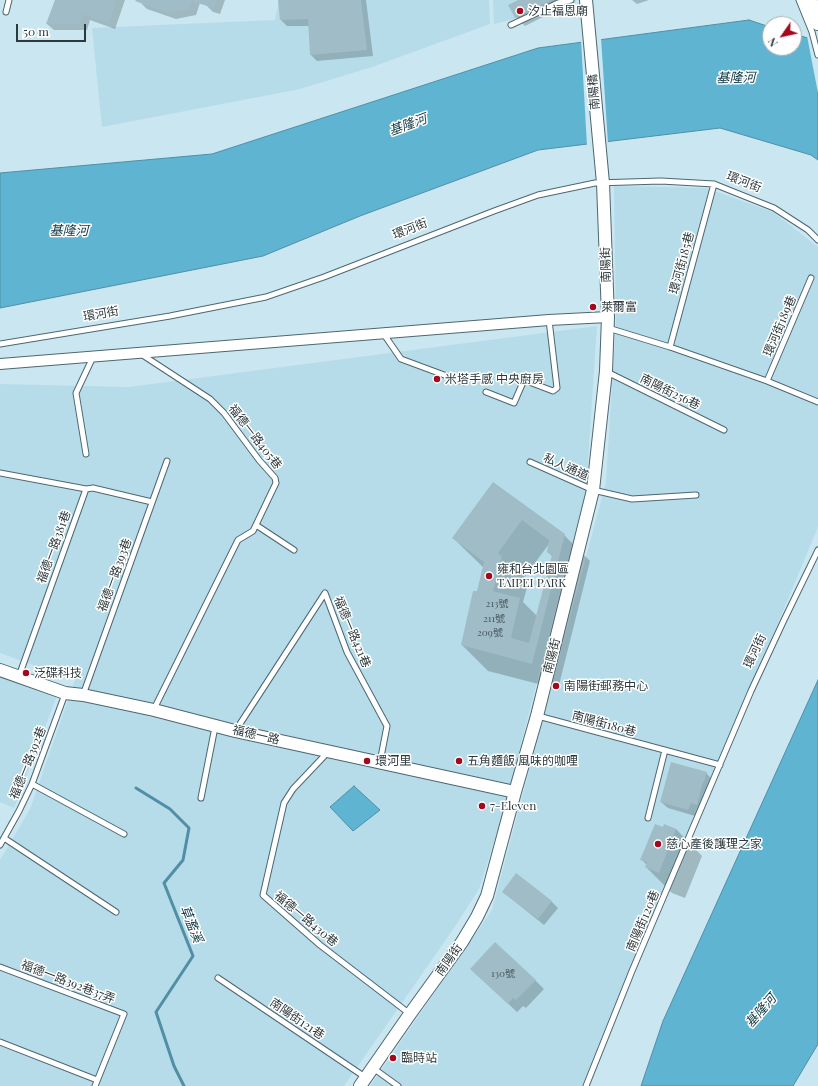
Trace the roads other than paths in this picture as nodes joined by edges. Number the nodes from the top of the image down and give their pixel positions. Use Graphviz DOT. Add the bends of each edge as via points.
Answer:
graph roads {
  1 [pos="9,0"];
  2 [pos="569,0"];
  3 [pos="586,0"];
  4 [pos="799,0"];
  5 [pos="809,0"];
  6 [pos="6,12"];
  7 [pos="818,22"];
  8 [pos="511,25"];
  9 [pos="818,55"];
  10 [pos="603,183"];
  11 [pos="714,184"];
  12 [pos="818,240"];
  13 [pos="811,278"];
  14 [pos="549,320"];
  15 [pos="607,323"];
  16 [pos="383,333"];
  17 [pos="0,344"];
  18 [pos="670,347"];
  19 [pos="140,354"];
  20 [pos="93,357"];
  21 [pos="0,364"];
  22 [pos="606,371"];
  23 [pos="767,381"];
  24 [pos="463,382"];
  25 [pos="486,392"];
  26 [pos="818,402"];
  27 [pos="724,430"];
  28 [pos="86,454"];
  29 [pos="167,461"];
  30 [pos="530,462"];
  31 [pos="0,473"];
  32 [pos="86,489"];
  33 [pos="593,490"];
  34 [pos="696,495"];
  35 [pos="152,502"];
  36 [pos="256,525"];
  37 [pos="294,550"];
  38 [pos="818,550"];
  39 [pos="0,670"];
  40 [pos="19,676"];
  41 [pos="65,693"];
  42 [pos="82,695"];
  43 [pos="154,710"];
  44 [pos="537,716"];
  45 [pos="215,726"];
  46 [pos="235,731"];
  47 [pos="665,750"];
  48 [pos="329,751"];
  49 [pos="380,763"];
  50 [pos="720,765"];
  51 [pos="32,784"];
  52 [pos="515,792"];
  53 [pos="201,798"];
  54 [pos="648,818"];
  55 [pos="124,834"];
  56 [pos="4,838"];
  57 [pos="0,845"];
  58 [pos="116,912"];
  59 [pos="0,967"];
  60 [pos="218,978"];
  61 [pos="410,1014"];
  62 [pos="0,1042"];
  63 [pos="373,1067"];
  64 [pos="97,1080"];
  65 [pos="363,1082"];
  66 [pos="95,1086"];
  67 [pos="398,1086"];
  68 [pos="586,1086"];
  1 -- 6 [label="lane"];
  2 -- 8 [label="lane"];
  3 -- 10 [label="street, 南陽橋"];
  4 -- 9 [label="lane"];
  5 -- 7 [label="main road"];
  10 -- 11 [label="lane, 環河街" via="661,181"];
  10 -- 15 [label="street, 南陽街"];
  10 -- 17 [label="lane, 環河街" via="538,195 266,297 170,316"];
  11 -- 12 [label="lane, 環河街" via="774,208 808,230"];
  11 -- 18 [label="lane, 環河街185巷"];
  13 -- 23 [label="lane, 環河街189巷"];
  14 -- 15 [label="street"];
  14 -- 16 [label="street"];
  14 -- 25 [label="lane" via="557,388 553,391 524,380 514,403"];
  15 -- 18 [label="lane"];
  15 -- 22 [label="street, 南陽街"];
  16 -- 19 [label="street"];
  16 -- 24 [label="lane" via="401,359"];
  18 -- 23 [label="lane"];
  19 -- 20 [label="street"];
  19 -- 36 [label="lane, 福德一路405巷" via="210,399 275,478 276,483"];
  20 -- 21 [label="street"];
  20 -- 28 [label="lane" via="76,393"];
  22 -- 27 [label="lane, 南陽街256巷"];
  22 -- 33 [label="street, 南陽街"];
  23 -- 26 [label="lane"];
  29 -- 35 [label="lane, 福德一路393巷"];
  30 -- 33 [label="lane, 私人通道"];
  31 -- 32 [label="lane"];
  32 -- 35 [label="lane" via="93,488"];
  32 -- 40 [label="lane, 福德一路381巷"];
  33 -- 34 [label="lane, 私人通道" via="632,499"];
  33 -- 44 [label="street, 南陽街"];
  35 -- 42 [label="lane, 福德一路393巷"];
  36 -- 37 [label="lane"];
  36 -- 43 [label="lane, 福德一路405巷" via="254,532 238,540"];
  38 -- 50 [label="lane, 環河街" via="754,684"];
  39 -- 40 [label="street, 福德一路"];
  40 -- 41 [label="street, 福德一路"];
  41 -- 42 [label="street, 福德一路"];
  41 -- 51 [label="lane, 福德一路392巷"];
  42 -- 43 [label="street, 福德一路"];
  43 -- 45 [label="street, 福德一路"];
  44 -- 47 [label="lane, 南陽街180巷"];
  44 -- 52 [label="street, 南陽街"];
  45 -- 46 [label="street, 福德一路"];
  45 -- 53 [label="lane"];
  46 -- 48 [label="street, 福德一路"];
  46 -- 49 [label="lane, 福德一路421巷" via="325,593 347,652 387,726"];
  47 -- 50 [label="lane, 南陽街180巷"];
  47 -- 54 [label="lane"];
  48 -- 49 [label="street, 福德一路"];
  48 -- 61 [label="lane, 福德一路430巷" via="293,789 284,803 262,895 320,945"];
  49 -- 52 [label="street, 福德一路"];
  50 -- 68 [label="lane, 南陽街120巷"];
  51 -- 55 [label="lane"];
  51 -- 56 [label="lane, 福德一路392巷"];
  52 -- 61 [label="street, 南陽街" via="487,896 462,942"];
  56 -- 57 [label="lane, 福德一路392巷"];
  56 -- 58 [label="lane"];
  59 -- 64 [label="lane, 福德一路392巷37弄" via="124,1014"];
  60 -- 65 [label="lane, 南陽街121巷"];
  61 -- 63 [label="street, 南陽街"];
  62 -- 64 [label="lane"];
  63 -- 65 [label="street, 南陽街"];
  63 -- 67 [label="lane"];
  64 -- 66 [label="lane, 福德一路392巷37弄"];
}
